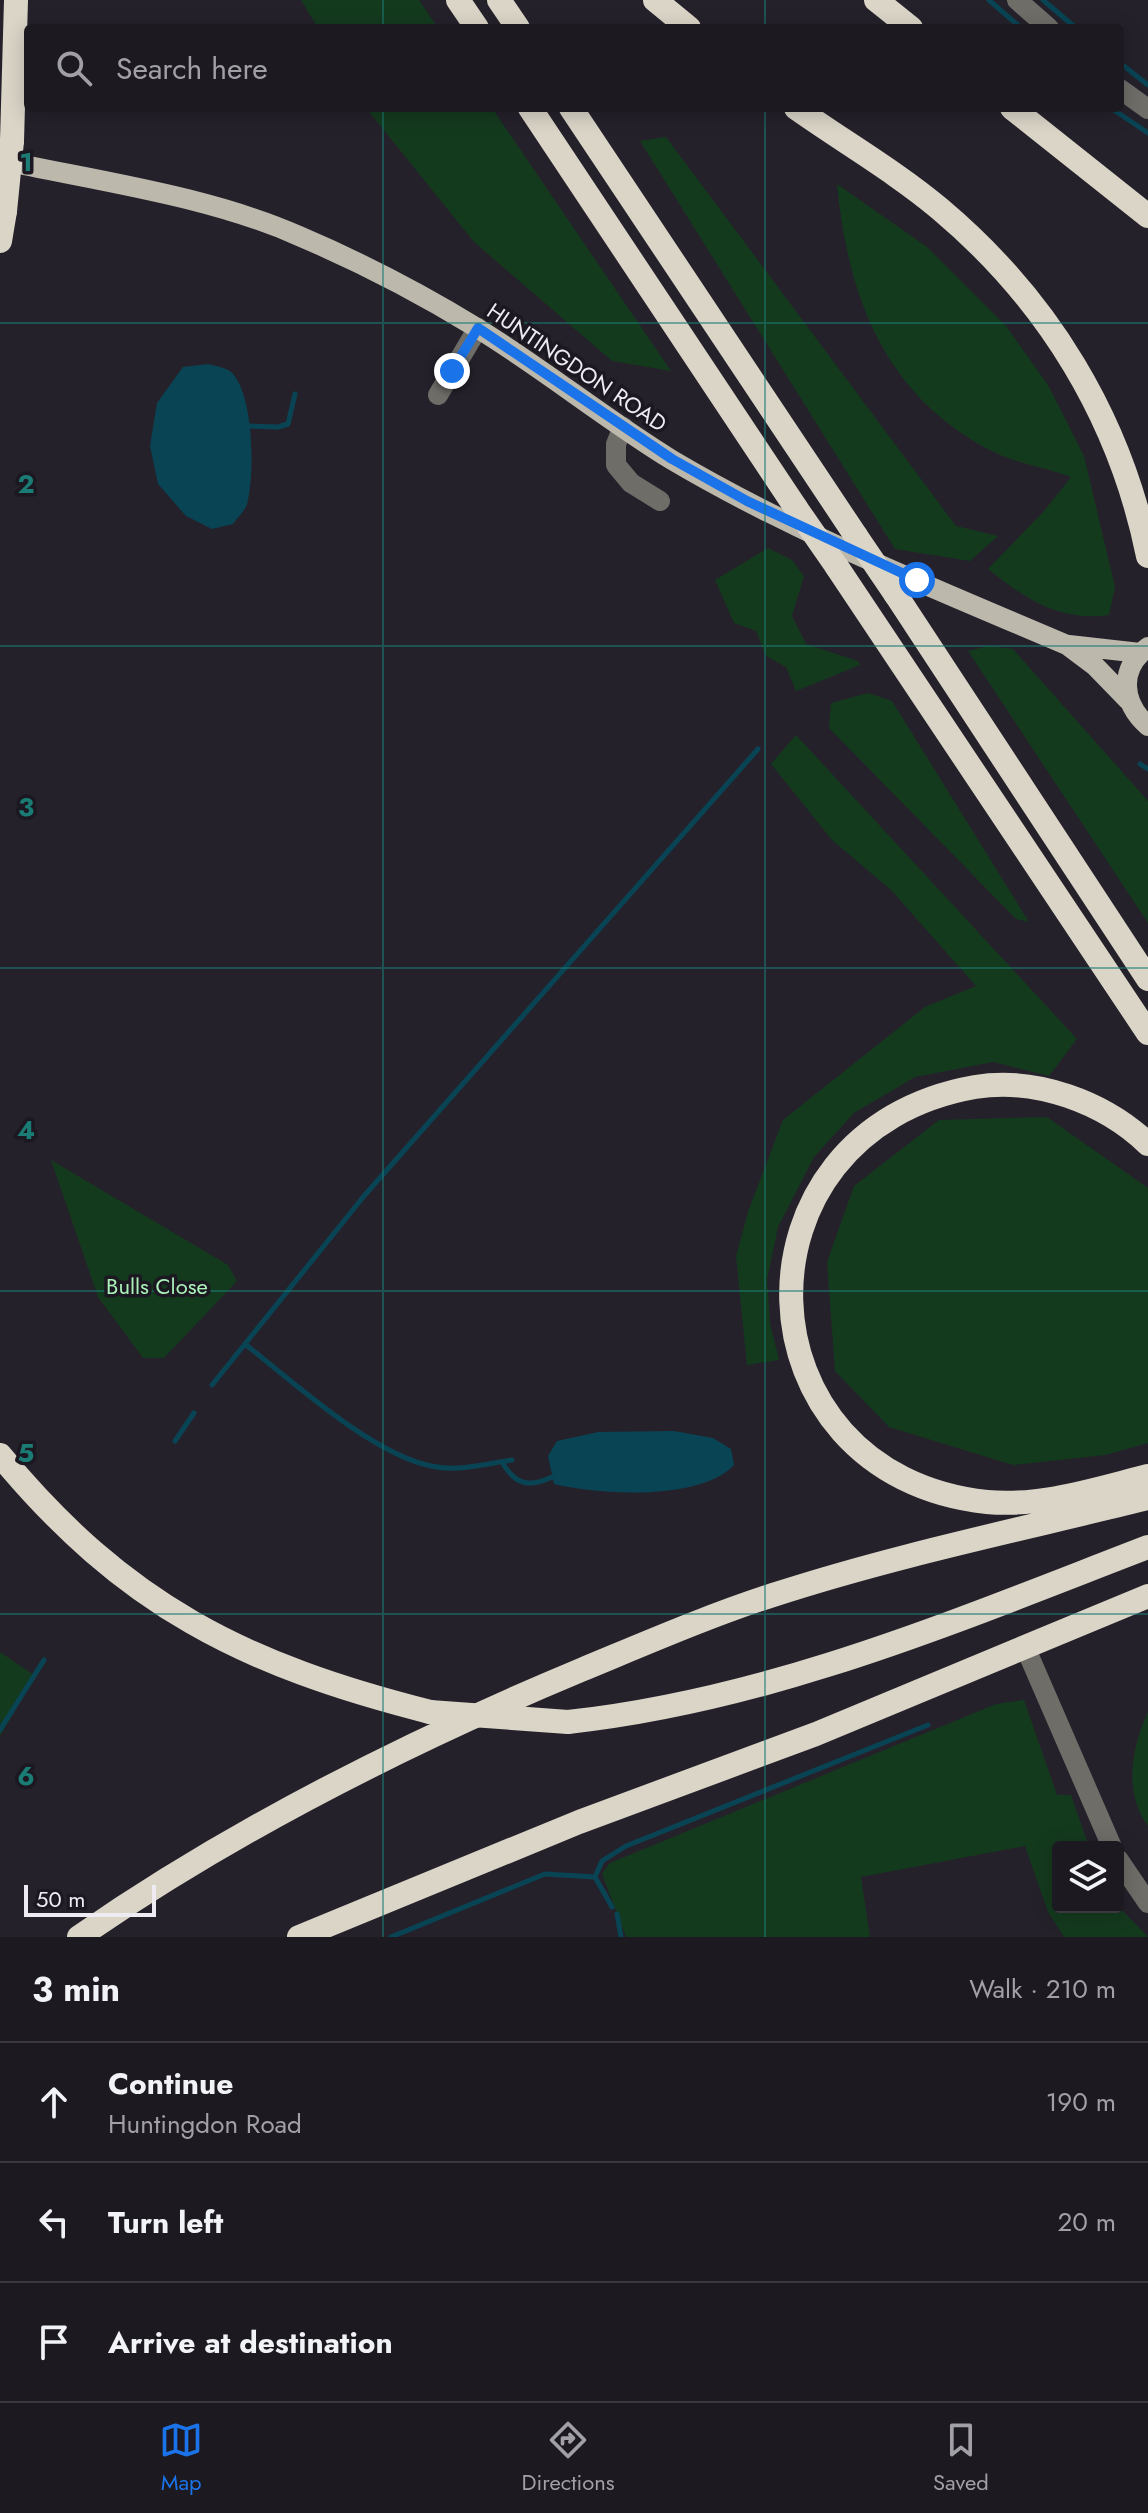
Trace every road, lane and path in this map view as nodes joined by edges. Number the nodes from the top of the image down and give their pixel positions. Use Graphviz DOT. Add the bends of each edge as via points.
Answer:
graph roads {
  1 [pos="16,0"];
  2 [pos="458,0"];
  3 [pos="499,0"];
  4 [pos="655,0"];
  5 [pos="876,0"];
  6 [pos="1017,0"];
  7 [pos="474,24"];
  8 [pos="515,24"];
  9 [pos="684,24"];
  10 [pos="906,24"];
  11 [pos="1044,24"];
  12 [pos="1124,92"];
  13 [pos="1148,109"];
  14 [pos="533,112"];
  15 [pos="574,112"];
  16 [pos="802,112"];
  17 [pos="1017,112"];
  18 [pos="6,151"];
  19 [pos="1148,216"];
  20 [pos="0,241"];
  21 [pos="478,328"];
  22 [pos="438,395"];
  23 [pos="623,427"];
  24 [pos="660,501"];
  25 [pos="1148,556"];
  26 [pos="1067,645"];
  27 [pos="1144,650"];
  28 [pos="1128,700"];
  29 [pos="1148,726"];
  30 [pos="1148,979"];
  31 [pos="1148,1033"];
  32 [pos="1148,1144"];
  33 [pos="0,1455"];
  34 [pos="1148,1476"];
  35 [pos="1148,1498"];
  36 [pos="1148,1547"];
  37 [pos="1148,1596"];
  38 [pos="1026,1649"];
  39 [pos="1109,1841"];
  40 [pos="1124,1868"];
  41 [pos="1148,1903"];
  42 [pos="79,1937"];
  43 [pos="299,1937"];
  1 -- 18 [label="highway"];
  2 -- 7 [label="highway"];
  3 -- 8 [label="highway"];
  4 -- 9 [label="highway"];
  5 -- 10 [label="highway"];
  6 -- 11 [label="lane"];
  12 -- 13 [label="lane"];
  14 -- 31 [label="highway, bridge"];
  15 -- 30 [label="highway, bridge"];
  16 -- 25 [label="highway" via="939,208 1035,304 1101,410 1134,491"];
  17 -- 19 [label="highway"];
  18 -- 20 [label="highway, bridge"];
  18 -- 21 [label="main road, HUNTINGDON ROAD" via="296,234"];
  21 -- 22 [label="lane"];
  21 -- 23 [label="main road, HUNTINGDON ROAD"];
  23 -- 24 [label="lane" via="616,465 631,483"];
  23 -- 26 [label="main road, HUNTINGDON ROAD" via="747,501"];
  26 -- 27 [label="main road, HUNTINGDON ROAD"];
  26 -- 28 [label="main road, HUNTINGDON ROAD"];
  27 -- 28 [label="main road" via="1127,676"];
  28 -- 29 [label="main road, HUNTINGDON ROAD"];
  32 -- 34 [label="highway" via="1077,1100 1032,1086 989,1085 922,1099 869,1130 831,1170 805,1217 794,1256 791,1298 802,1358 827,1414 860,1449 895,1473 968,1499 1006,1502 1052,1499"];
  33 -- 36 [label="highway, bridge" via="88,1549 184,1619 295,1673 430,1712 568,1722 660,1710 856,1658"];
  35 -- 42 [label="highway" via="917,1553 772,1595 654,1640 409,1746 206,1857"];
  37 -- 38 [label="highway"];
  38 -- 39 [label="lane"];
  38 -- 43 [label="highway"];
  40 -- 41 [label="lane"];
}
